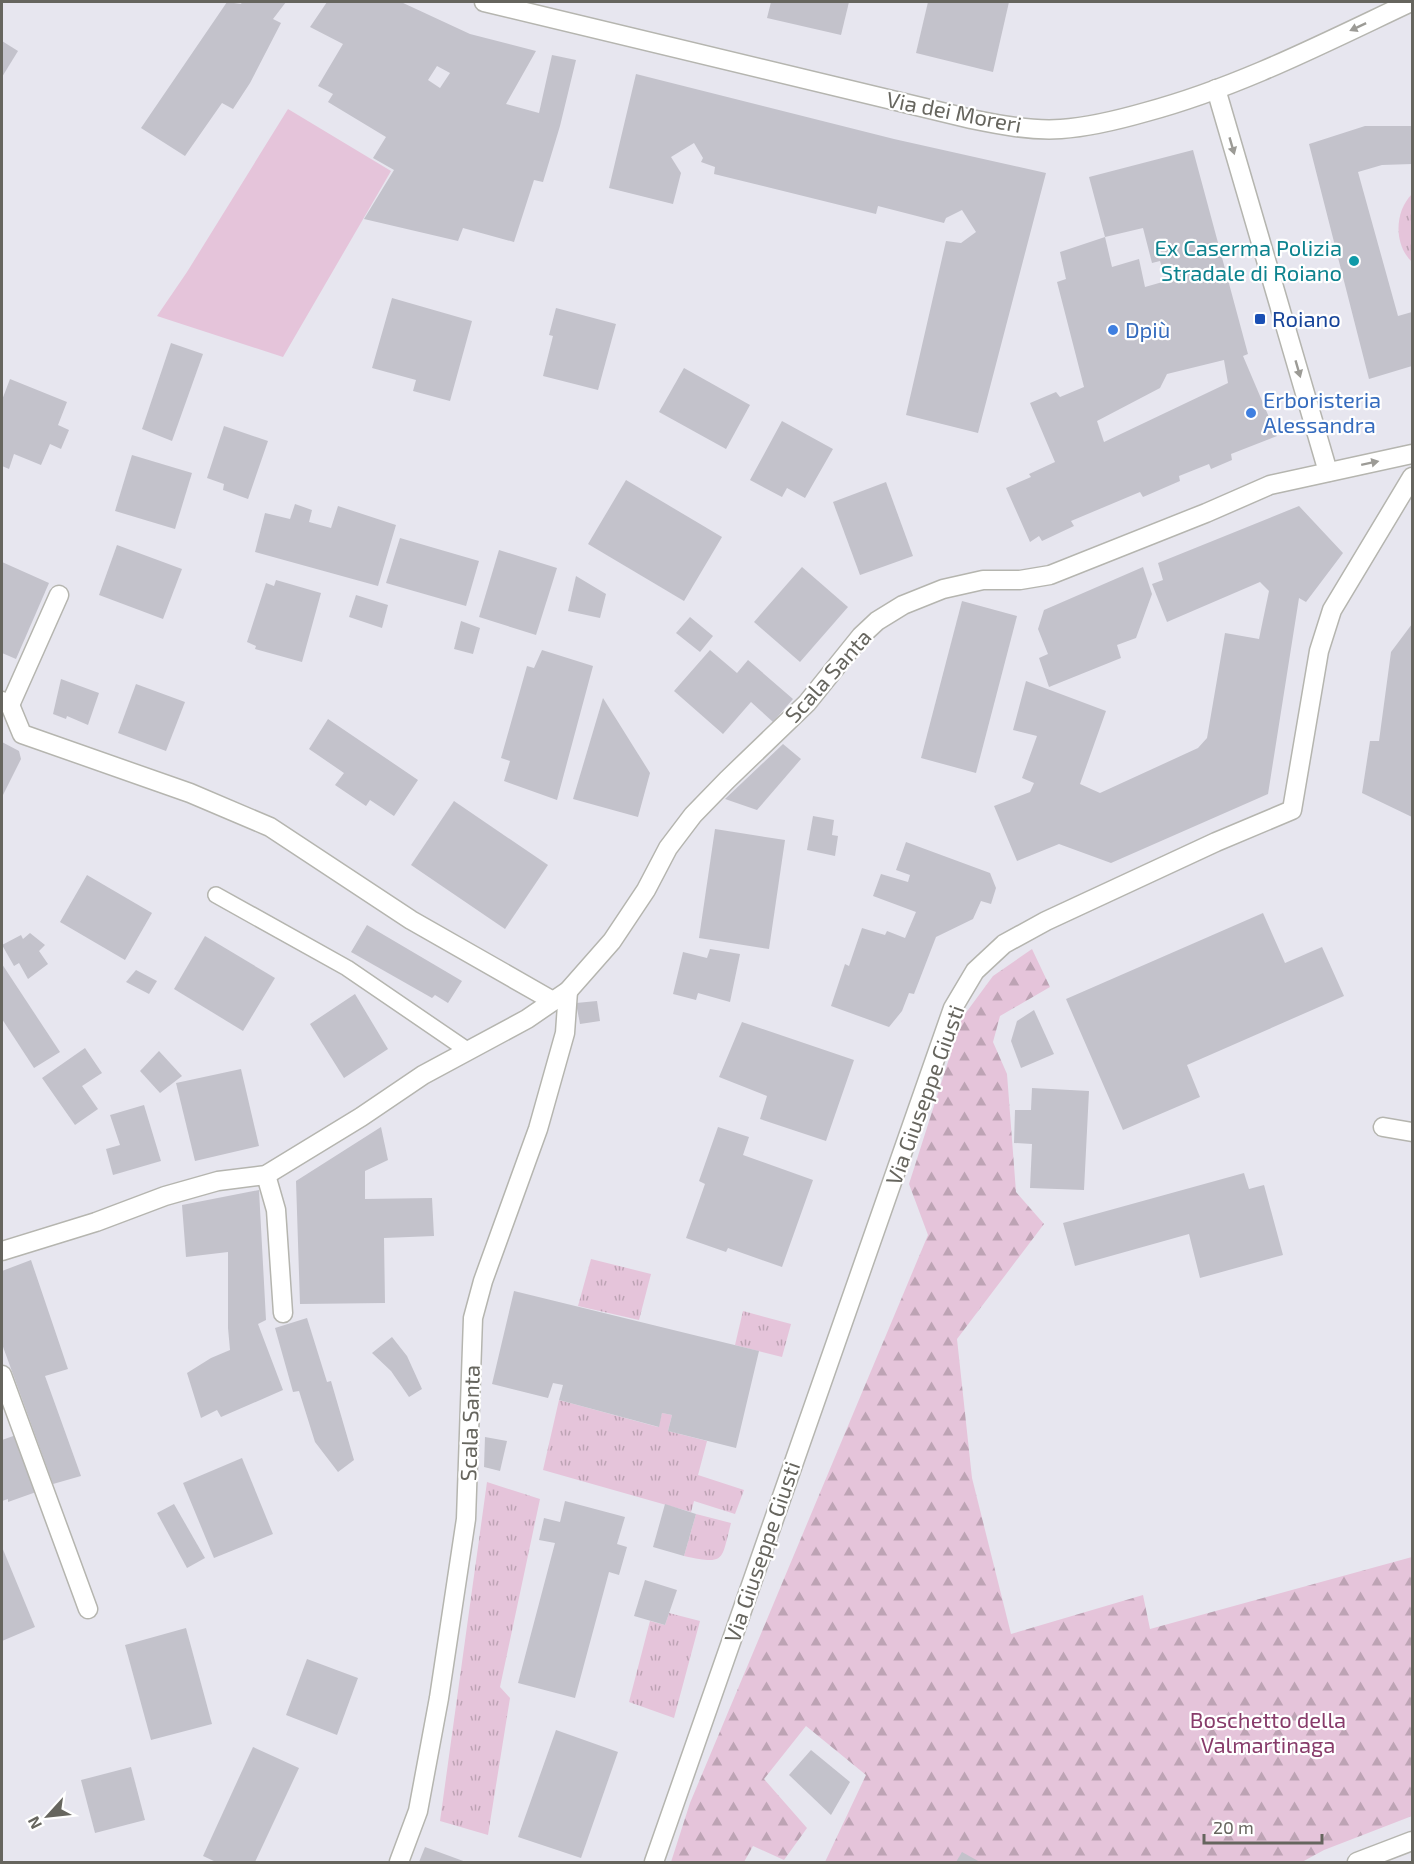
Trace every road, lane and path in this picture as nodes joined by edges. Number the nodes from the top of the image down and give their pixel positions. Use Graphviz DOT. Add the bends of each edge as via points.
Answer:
graph roads {
  1 [pos="484,2"];
  2 [pos="1411,2"];
  3 [pos="1216,89"];
  4 [pos="1413,454"];
  5 [pos="1328,472"];
  6 [pos="1413,477"];
  7 [pos="59,595"];
  8 [pos="6,703"];
  9 [pos="216,895"];
  10 [pos="561,996"];
  11 [pos="467,1050"];
  12 [pos="1383,1127"];
  13 [pos="1413,1132"];
  14 [pos="266,1175"];
  15 [pos="2,1251"];
  16 [pos="283,1313"];
  17 [pos="2,1375"];
  18 [pos="88,1609"];
  19 [pos="1413,1841"];
  20 [pos="399,1863"];
  21 [pos="654,1863"];
  22 [pos="1357,1863"];
  1 -- 3 [label="street, Via dei Moreri" via="1001,125 1060,129 1087,126 1163,108"];
  2 -- 3 [label="street, Via dei Moreri, one-way" via="1244,80"];
  3 -- 5 [label="street, one-way"];
  5 -- 4 [label="street, Scala Santa, one-way"];
  5 -- 10 [label="street, Scala Santa" via="1270,485 1050,575 983,580 943,589 903,605 878,621 861,636 807,703 693,815 668,848 612,941"];
  6 -- 21 [label="street, Via Giuseppe Giusti" via="1332,610 1319,651 1292,810 1046,921 1004,944 975,971 953,1008"];
  7 -- 8 [label="street"];
  8 -- 10 [label="street" via="22,734 270,826 411,920"];
  9 -- 11 [label="lane" via="347,968"];
  10 -- 11 [label="street, Scala Santa" via="527,1019"];
  10 -- 20 [label="street, Scala Santa" via="565,1033 538,1129 473,1318 466,1519 420,1800"];
  11 -- 14 [label="street, Scala Santa"];
  12 -- 13 [label="street"];
  14 -- 15 [label="street, Scala Santa" via="218,1181 165,1196"];
  14 -- 16 [label="street" via="276,1210"];
  17 -- 18 [label="street"];
  19 -- 22 [label="street"];
}
